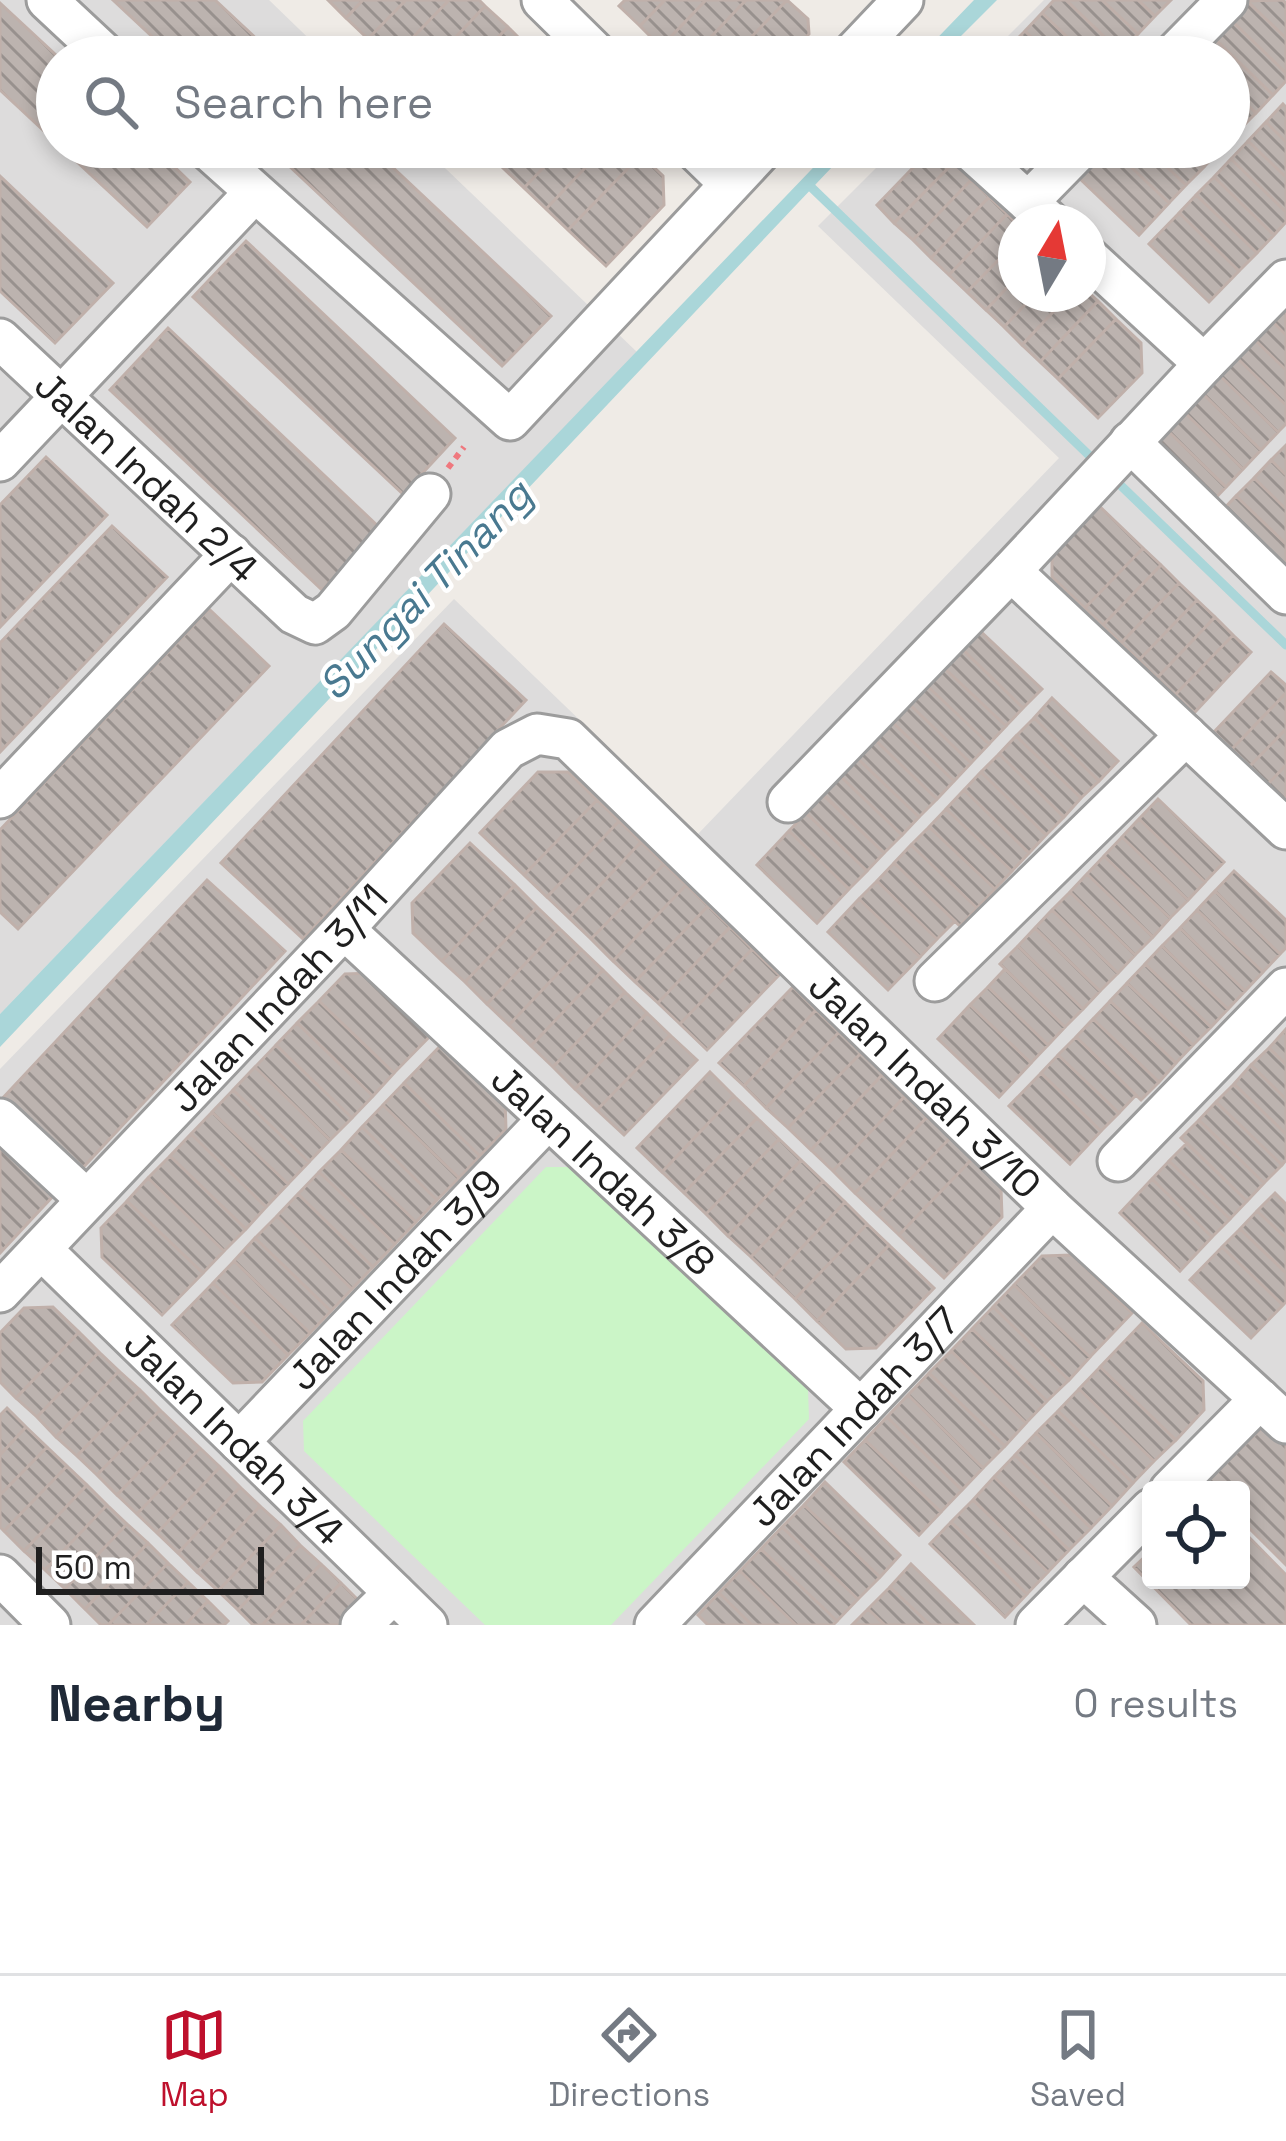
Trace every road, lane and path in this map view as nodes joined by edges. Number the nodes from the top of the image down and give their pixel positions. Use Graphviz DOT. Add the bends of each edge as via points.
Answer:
graph roads {
  1 [pos="47,0"];
  2 [pos="542,0"];
  3 [pos="903,0"];
  4 [pos="1227,0"];
  5 [pos="86,36"];
  6 [pos="579,36"];
  7 [pos="869,36"];
  8 [pos="1192,36"];
  9 [pos="227,168"];
  10 [pos="714,168"];
  11 [pos="745,168"];
  12 [pos="990,168"];
  13 [pos="1068,168"];
  14 [pos="730,184"];
  15 [pos="254,193"];
  16 [pos="1030,204"];
  17 [pos="1044,204"];
  18 [pos="1106,274"];
  19 [pos="1286,280"];
  20 [pos="0,339"];
  21 [pos="1204,364"];
  22 [pos="62,397"];
  23 [pos="1130,442"];
  24 [pos="0,461"];
  25 [pos="430,494"];
  26 [pos="230,554"];
  27 [pos="1011,571"];
  28 [pos="1286,594"];
  29 [pos="1186,735"];
  30 [pos="568,740"];
  31 [pos="0,798"];
  32 [pos="788,802"];
  33 [pos="1286,829"];
  34 [pos="344,929"];
  35 [pos="935,981"];
  36 [pos="1286,988"];
  37 [pos="548,1118"];
  38 [pos="0,1119"];
  39 [pos="1118,1161"];
  40 [pos="87,1200"];
  41 [pos="1052,1208"];
  42 [pos="41,1249"];
  43 [pos="0,1292"];
  44 [pos="861,1409"];
  45 [pos="1273,1411"];
  46 [pos="239,1442"];
  47 [pos="1182,1481"];
  48 [pos="1142,1518"];
  49 [pos="0,1574"];
  50 [pos="1083,1577"];
  51 [pos="394,1593"];
  52 [pos="50,1625"];
  53 [pos="362,1625"];
  54 [pos="428,1625"];
  55 [pos="655,1625"];
  56 [pos="1036,1625"];
  57 [pos="1136,1625"];
  1 -- 5 [label="street"];
  2 -- 6 [label="street"];
  3 -- 7 [label="street"];
  4 -- 8 [label="street"];
  9 -- 15 [label="street"];
  10 -- 14 [label="street"];
  11 -- 14 [label="street"];
  12 -- 16 [label="street"];
  13 -- 17 [label="street"];
  14 -- 15 [label="street" via="509,420"];
  15 -- 22 [label="street"];
  18 -- 21 [label="street"];
  19 -- 21 [label="street"];
  20 -- 22 [label="street, Jalan Indah 2/4"];
  21 -- 23 [label="street"];
  22 -- 24 [label="street"];
  22 -- 26 [label="street, Jalan Indah 2/4"];
  23 -- 27 [label="street"];
  23 -- 28 [label="street"];
  25 -- 26 [label="street, Jalan Indah 2/4" via="315,624"];
  26 -- 31 [label="street"];
  27 -- 29 [label="street"];
  27 -- 32 [label="street"];
  29 -- 33 [label="street"];
  29 -- 35 [label="street"];
  30 -- 34 [label="street, Jalan Indah 3/11" via="537,734 508,749"];
  30 -- 41 [label="street, Jalan Indah 3/10"];
  34 -- 37 [label="street, Jalan Indah 3/8"];
  34 -- 40 [label="street, Jalan Indah 3/11"];
  36 -- 39 [label="street"];
  37 -- 44 [label="street, Jalan Indah 3/8"];
  37 -- 46 [label="street, Jalan Indah 3/9"];
  38 -- 40 [label="street"];
  40 -- 42 [label="street, Jalan Indah 3/11"];
  41 -- 44 [label="street, Jalan Indah 3/7"];
  41 -- 45 [label="street, Jalan Indah 3/10"];
  42 -- 43 [label="street, Jalan Indah 3/11"];
  42 -- 46 [label="street, Jalan Indah 3/4"];
  44 -- 55 [label="street, Jalan Indah 3/7"];
  45 -- 47 [label="street"];
  46 -- 51 [label="street, Jalan Indah 3/4"];
  48 -- 50 [label="street"];
  49 -- 52 [label="street"];
  50 -- 56 [label="street"];
  50 -- 57 [label="street"];
  51 -- 53 [label="street"];
  51 -- 54 [label="street, Jalan Indah 3/4"];
}
